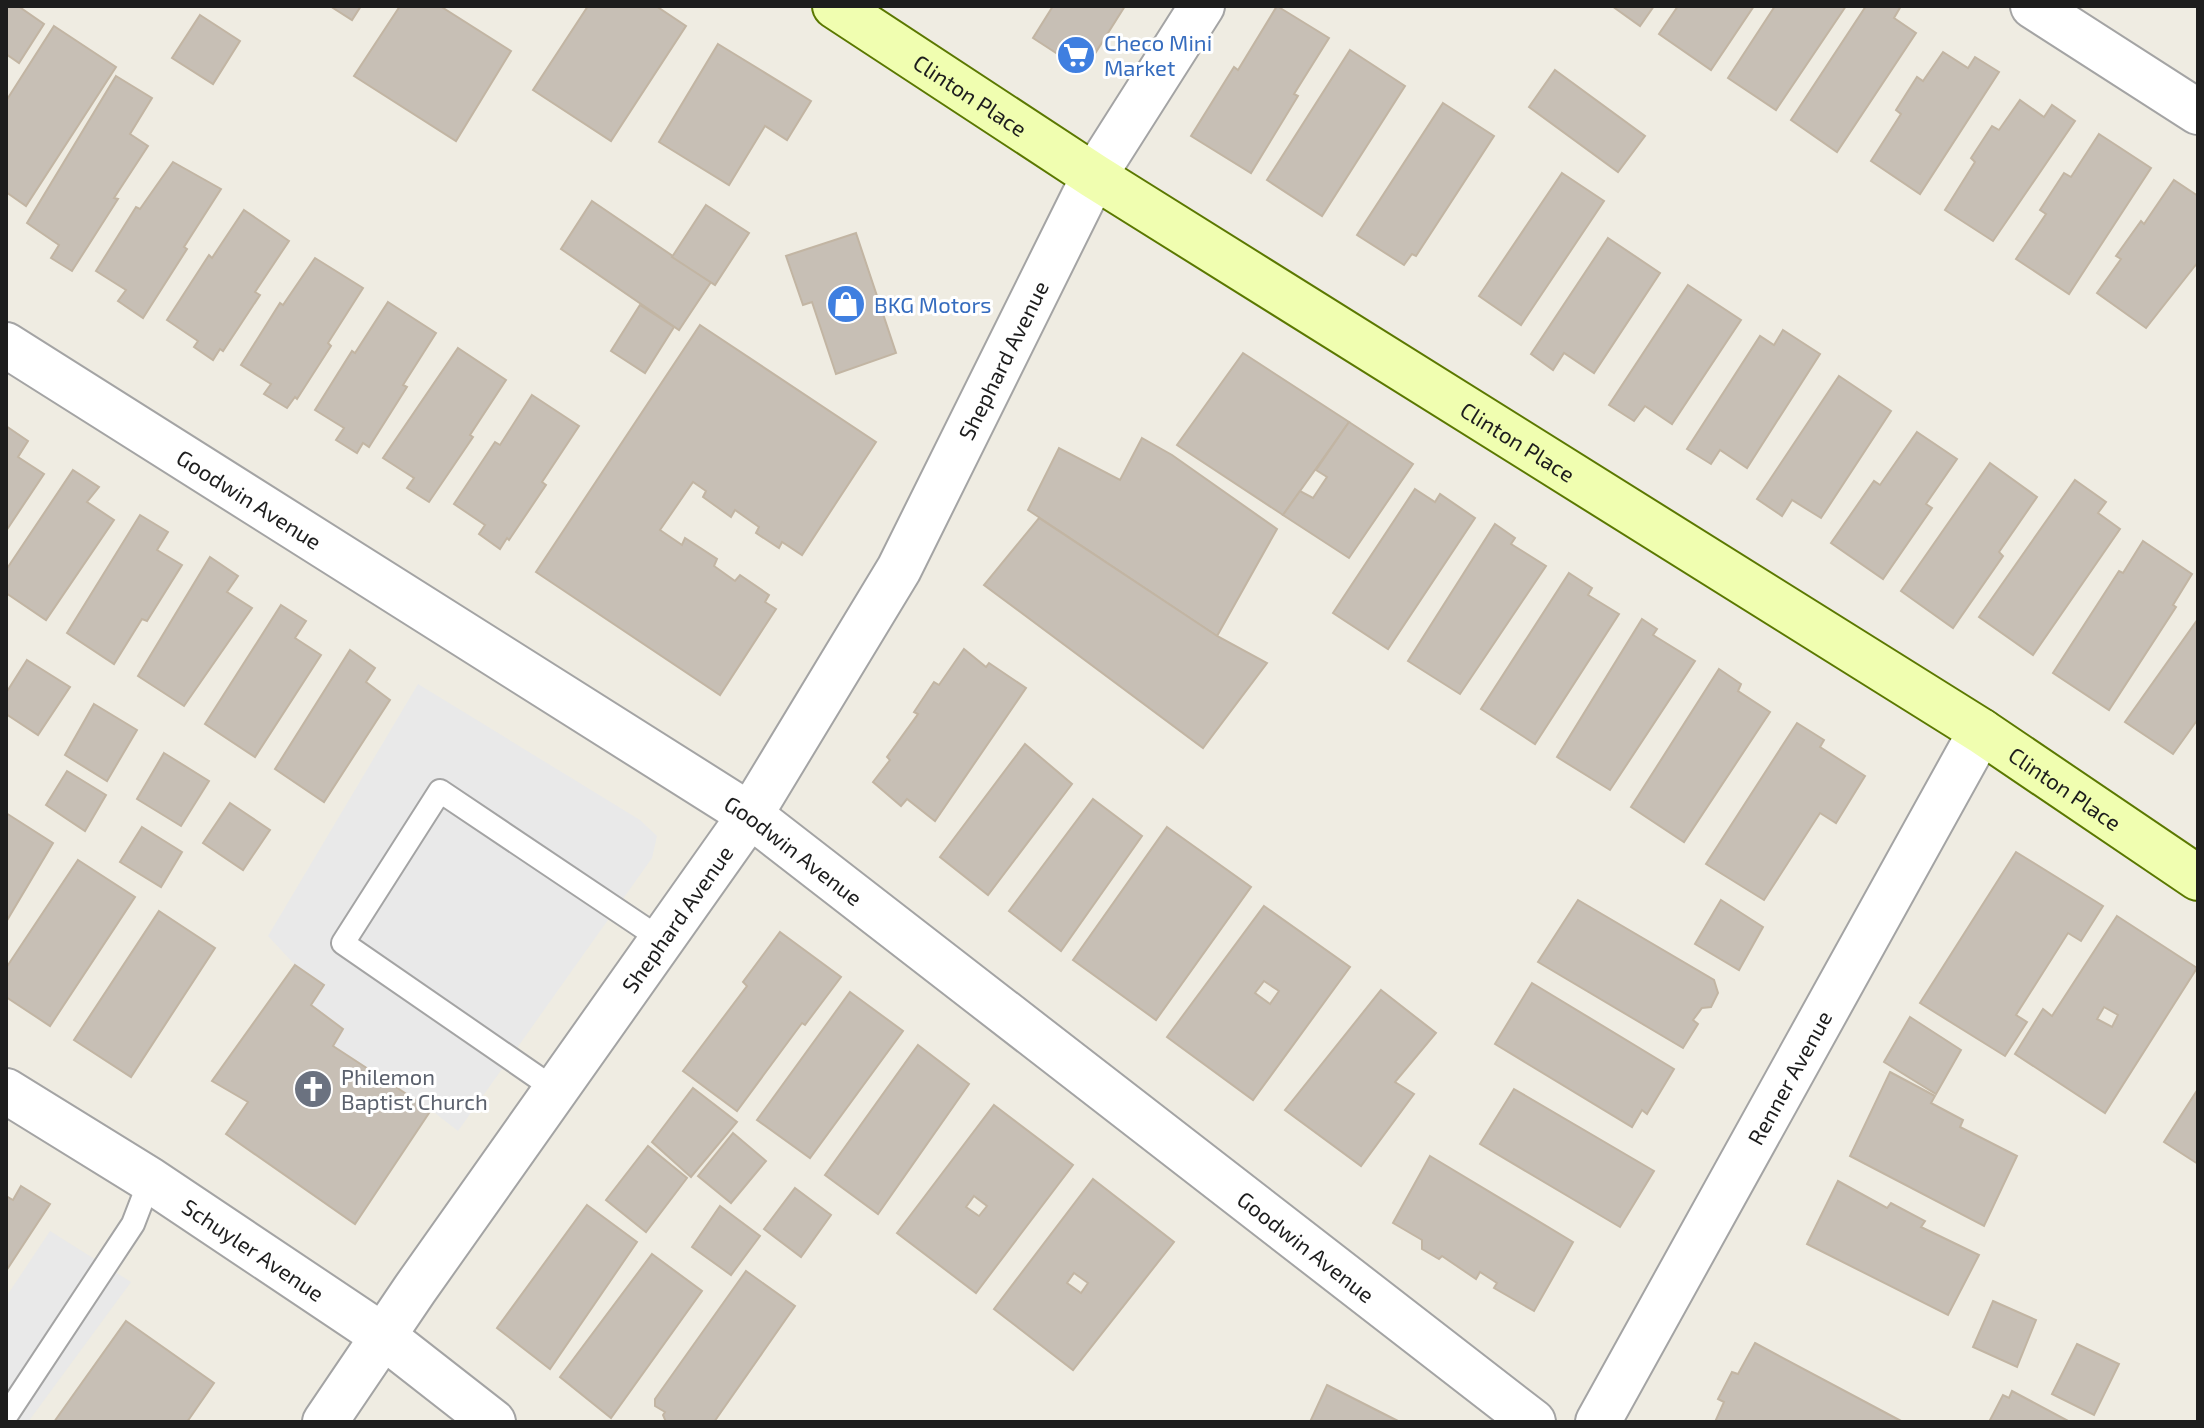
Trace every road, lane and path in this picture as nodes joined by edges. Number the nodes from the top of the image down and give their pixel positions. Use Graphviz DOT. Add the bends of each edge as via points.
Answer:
graph roads {
  1 [pos="835,6"];
  2 [pos="1202,6"];
  3 [pos="2033,6"];
  4 [pos="2198,112"];
  5 [pos="1094,176"];
  6 [pos="6,345"];
  7 [pos="1981,731"];
  8 [pos="750,815"];
  9 [pos="2194,867"];
  10 [pos="662,940"];
  11 [pos="556,1090"];
  12 [pos="6,1091"];
  13 [pos="150,1180"];
  14 [pos="383,1336"];
  15 [pos="6,1416"];
  16 [pos="325,1422"];
  17 [pos="493,1422"];
  18 [pos="1533,1422"];
  19 [pos="1598,1422"];
  1 -- 5 [label="street, Clinton Place"];
  2 -- 5 [label="street, Shephard Avenue"];
  3 -- 4 [label="street"];
  5 -- 7 [label="street, Clinton Place"];
  5 -- 8 [label="street, Shephard Avenue" via="899,569"];
  6 -- 8 [label="street, Goodwin Avenue"];
  7 -- 9 [label="street, Clinton Place"];
  7 -- 19 [label="street, Renner Avenue"];
  8 -- 10 [label="street, Shephard Avenue"];
  8 -- 18 [label="street, Goodwin Avenue"];
  10 -- 11 [label="street, Shephard Avenue"];
  10 -- 11 [label="lane" via="440,791 343,943"];
  11 -- 14 [label="street, Shephard Avenue"];
  12 -- 13 [label="street, Schuyler Avenue"];
  13 -- 14 [label="street, Schuyler Avenue"];
  13 -- 15 [label="lane" via="133,1224"];
  14 -- 16 [label="street, Shephard Avenue"];
  14 -- 17 [label="street, Schuyler Avenue"];
}
